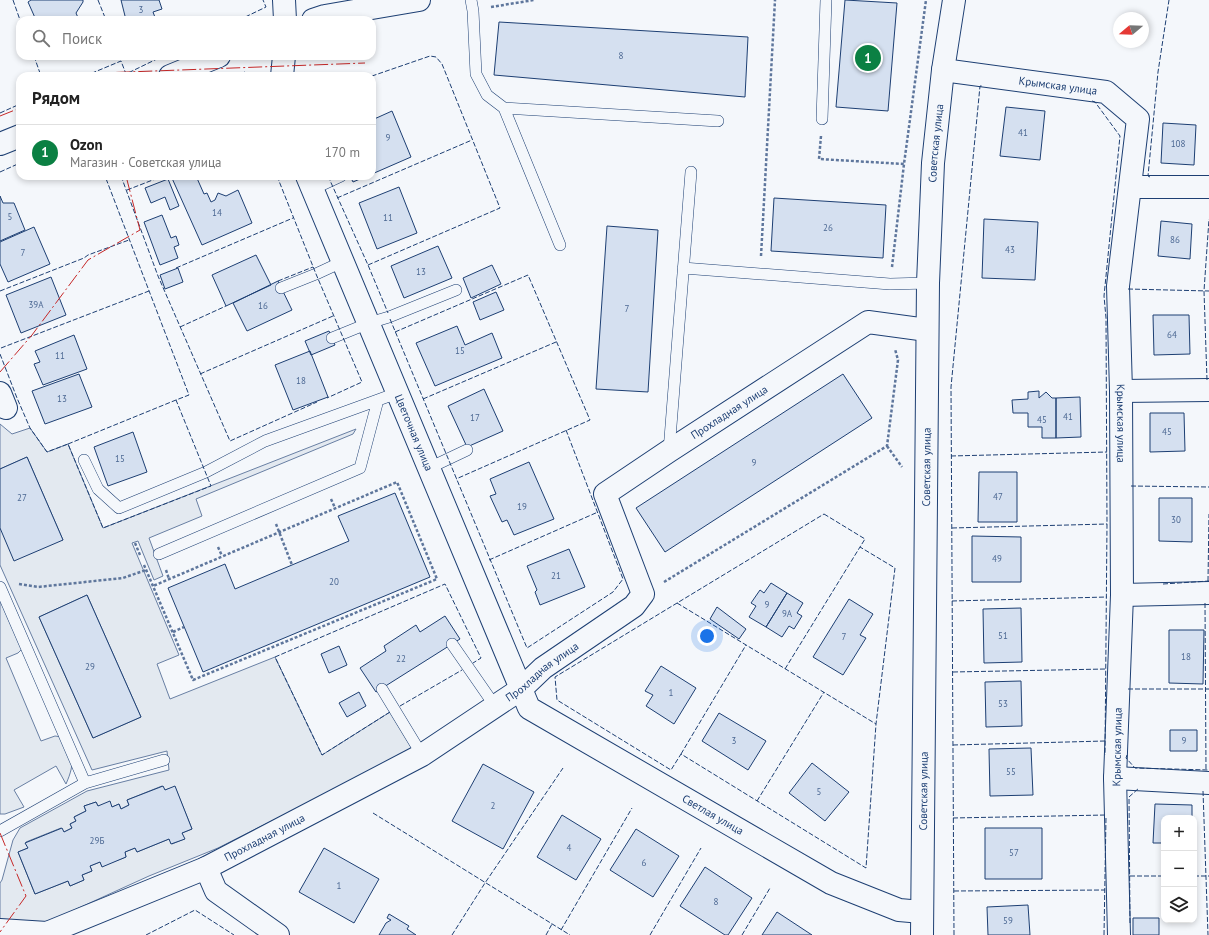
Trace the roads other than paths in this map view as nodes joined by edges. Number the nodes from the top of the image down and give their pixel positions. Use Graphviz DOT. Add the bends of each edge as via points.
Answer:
graph roads {
  1 [pos="284,0"];
  2 [pos="419,0"];
  3 [pos="826,0"];
  4 [pos="954,0"];
  5 [pos="472,5"];
  6 [pos="285,16"];
  7 [pos="325,16"];
  8 [pos="209,60"];
  9 [pos="284,60"];
  10 [pos="943,70"];
  11 [pos="180,72"];
  12 [pos="282,72"];
  13 [pos="504,108"];
  14 [pos="822,119"];
  15 [pos="718,121"];
  16 [pos="16,138"];
  17 [pos="0,144"];
  18 [pos="691,172"];
  19 [pos="320,180"];
  20 [pos="310,182"];
  21 [pos="1131,186"];
  22 [pos="1209,187"];
  23 [pos="560,245"];
  24 [pos="344,261"];
  25 [pos="683,268"];
  26 [pos="928,283"];
  27 [pos="281,288"];
  28 [pos="456,290"];
  29 [pos="369,323"];
  30 [pos="927,330"];
  31 [pos="332,338"];
  32 [pos="1209,390"];
  33 [pos="1121,391"];
  34 [pos="388,396"];
  35 [pos="467,450"];
  36 [pos="669,451"];
  37 [pos="84,460"];
  38 [pos="429,468"];
  39 [pos="159,554"];
  40 [pos="0,586"];
  41 [pos="1209,594"];
  42 [pos="1122,595"];
  43 [pos="452,644"];
  44 [pos="382,689"];
  45 [pos="521,689"];
  46 [pos="495,706"];
  47 [pos="422,754"];
  48 [pos="164,760"];
  49 [pos="1116,778"];
  50 [pos="86,783"];
  51 [pos="1209,783"];
  52 [pos="0,831"];
  53 [pos="206,868"];
  54 [pos="922,912"];
  55 [pos="0,930"];
  56 [pos="278,935"];
  57 [pos="922,935"];
  58 [pos="1120,935"];
  1 -- 6 [label="street"];
  2 -- 7 [label="street"];
  3 -- 14 [label="lane"];
  4 -- 10 [label="street, Советская улица"];
  5 -- 13 [label="lane" via="476,74 487,95"];
  8 -- 11 [label="street"];
  9 -- 12 [label="street"];
  10 -- 21 [label="street, Крымская улица" via="1106,92 1138,118"];
  10 -- 26 [label="street, Советская улица" via="933,163"];
  13 -- 15 [label="lane"];
  13 -- 23 [label="lane"];
  16 -- 17 [label="street"];
  18 -- 25 [label="lane"];
  19 -- 20 [label="lane"];
  20 -- 24 [label="street, Цветочная улица"];
  21 -- 22 [label="street"];
  21 -- 33 [label="street, Крымская улица" via="1118,286"];
  24 -- 27 [label="lane"];
  24 -- 29 [label="street, Цветочная улица"];
  25 -- 26 [label="lane" via="890,284"];
  25 -- 36 [label="lane"];
  26 -- 30 [label="street, Советская улица"];
  28 -- 29 [label="lane"];
  29 -- 31 [label="lane"];
  29 -- 34 [label="street, Цветочная улица"];
  30 -- 36 [label="street, Прохладная улица" via="868,322"];
  30 -- 54 [label="street, Советская улица"];
  32 -- 33 [label="street"];
  33 -- 42 [label="street, Крымская улица"];
  34 -- 37 [label="lane" via="265,441 206,472 119,508 98,489"];
  34 -- 38 [label="street, Цветочная улица"];
  34 -- 39 [label="lane" via="360,468"];
  35 -- 38 [label="lane"];
  36 -- 45 [label="street, Прохладная улица" via="605,494 643,594 634,606 543,668"];
  38 -- 45 [label="street, Цветочная улица"];
  40 -- 50 [label="lane"];
  41 -- 42 [label="street"];
  42 -- 49 [label="street, Крымская улица"];
  43 -- 46 [label="lane"];
  44 -- 47 [label="lane"];
  45 -- 46 [label="street, Прохладная улица"];
  45 -- 54 [label="street, Светлая улица" via="529,708 831,883 899,910"];
  46 -- 47 [label="street, Прохладная улица"];
  47 -- 53 [label="street, Прохладная улица"];
  48 -- 50 [label="lane"];
  49 -- 51 [label="street"];
  49 -- 58 [label="street, Крымская улица"];
  50 -- 52 [label="lane"];
  53 -- 55 [label="street, Прохладная улица" via="47,932"];
  53 -- 56 [label="street" via="216,891"];
  54 -- 57 [label="street, Советская улица"];
}
